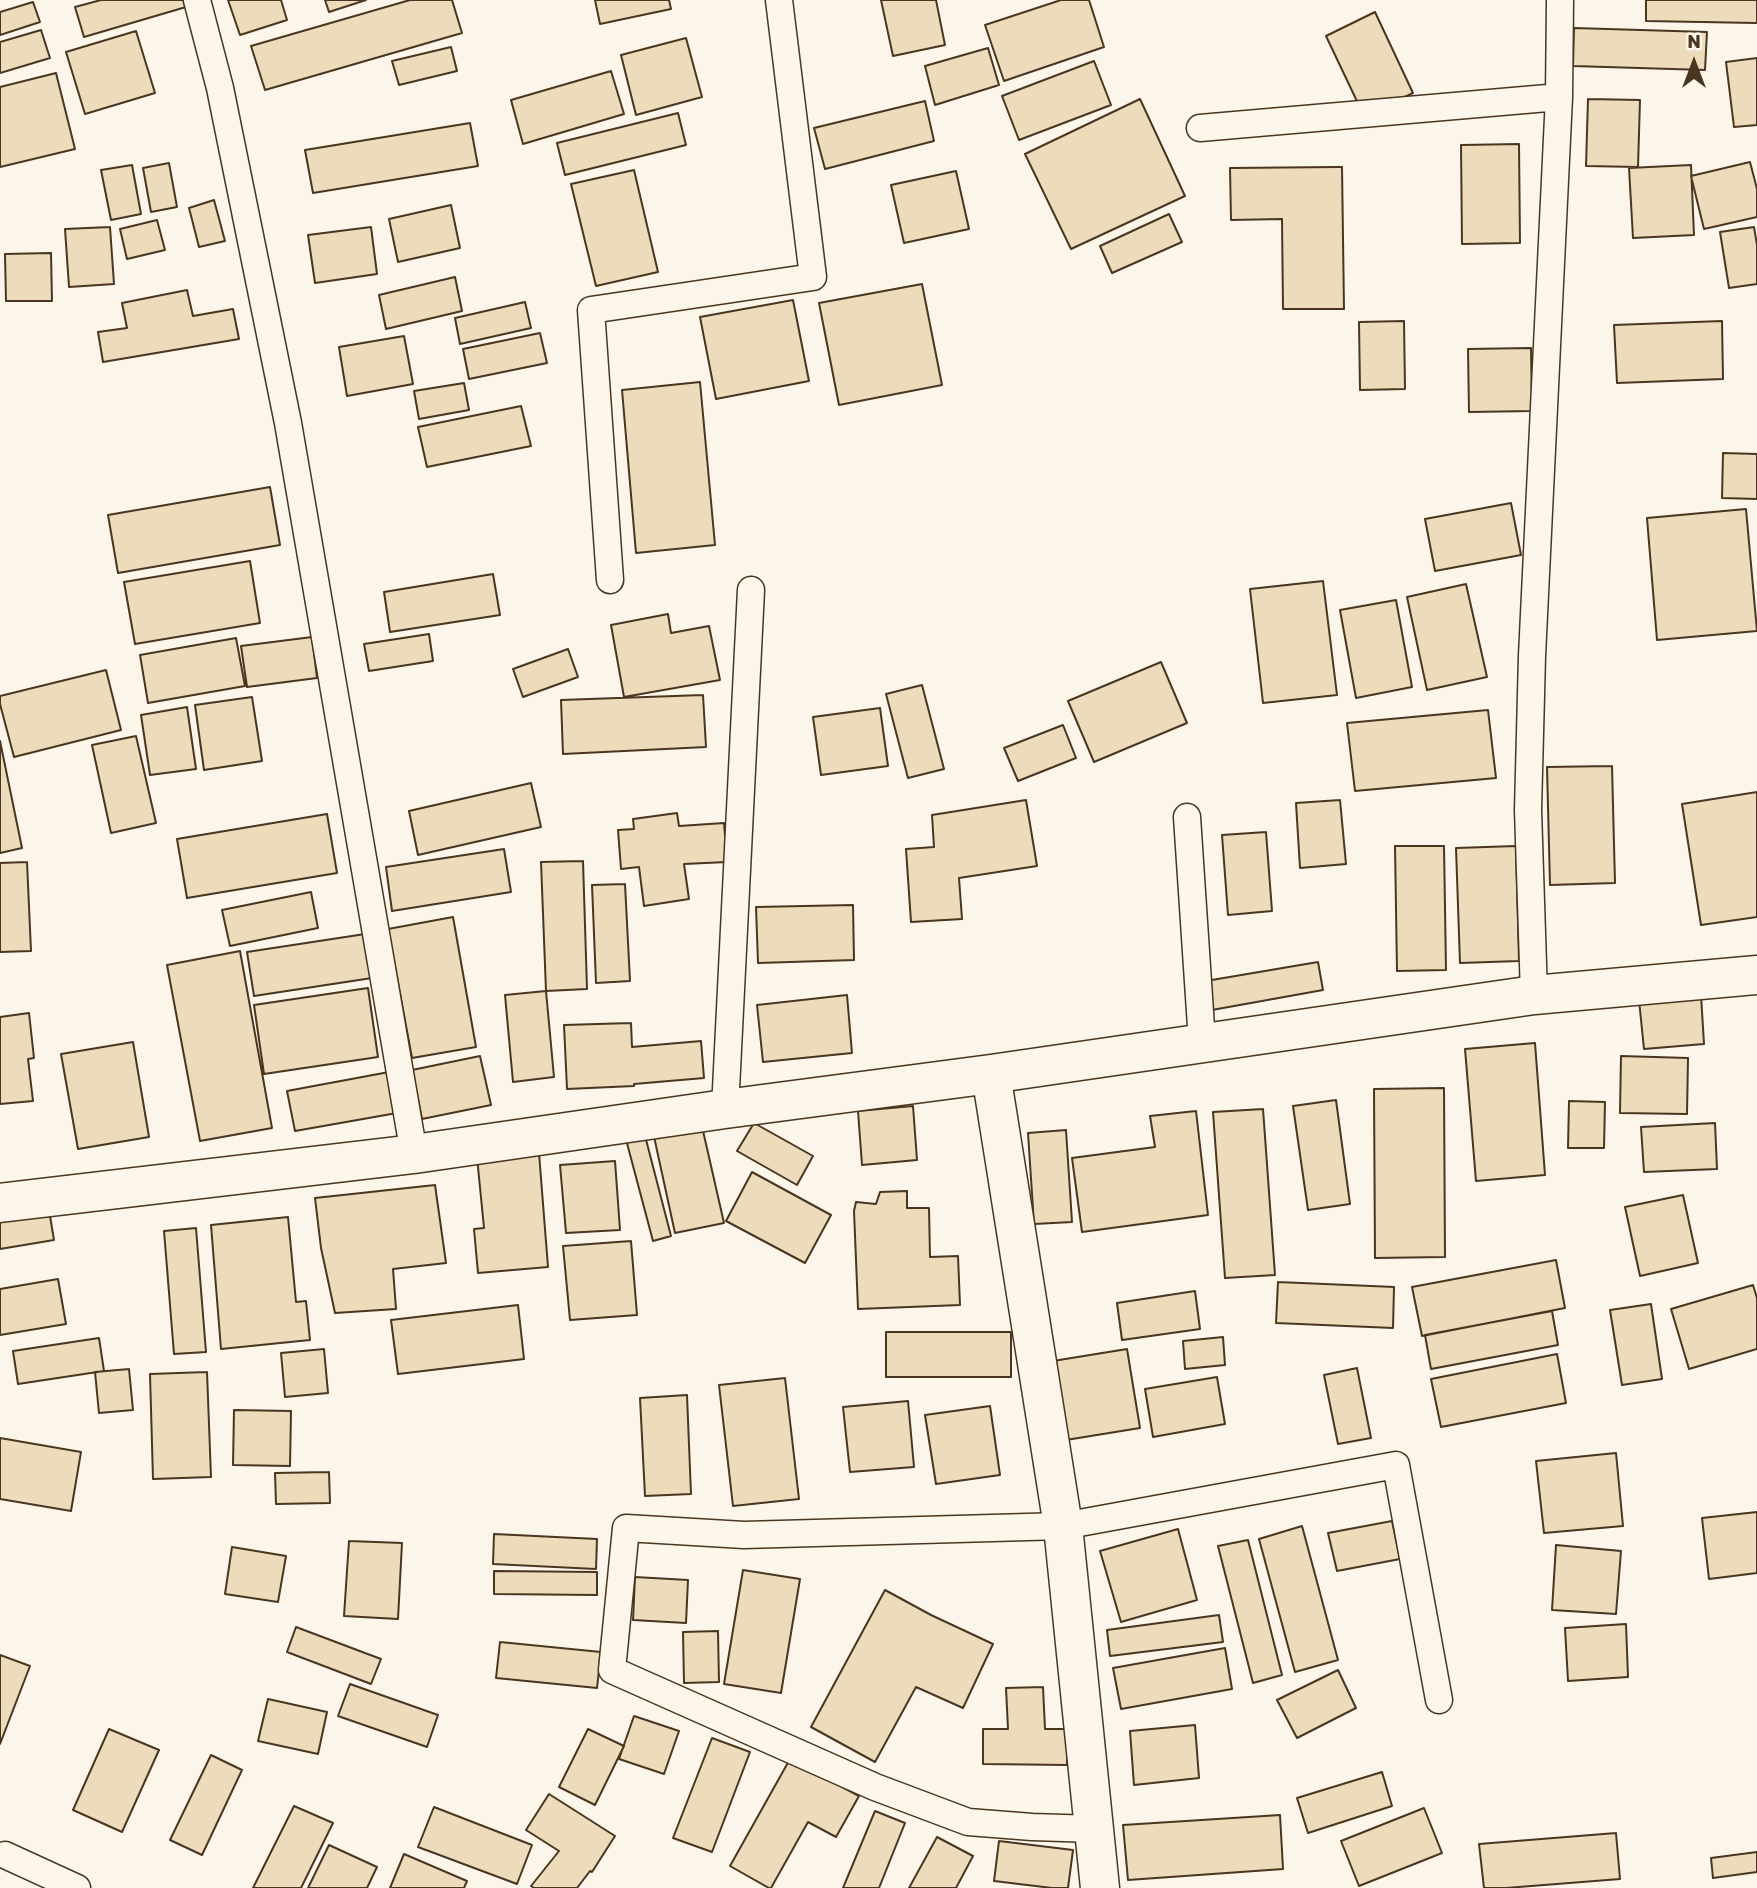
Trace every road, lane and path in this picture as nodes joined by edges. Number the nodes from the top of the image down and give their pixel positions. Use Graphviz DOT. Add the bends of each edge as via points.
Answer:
graph roads {
  1 [pos="197,0"];
  2 [pos="779,0"];
  3 [pos="1560,0"];
  4 [pos="1559,97"];
  5 [pos="1200,128"];
  6 [pos="610,580"];
  7 [pos="751,590"];
  8 [pos="1187,817"];
  9 [pos="1757,975"];
  10 [pos="1534,995"];
  11 [pos="1202,1042"];
  12 [pos="991,1074"];
  13 [pos="725,1109"];
  14 [pos="414,1154"];
  15 [pos="0,1203"];
  16 [pos="1063,1527"];
  17 [pos="1439,1700"];
  18 [pos="1095,1829"];
  19 [pos="5,1855"];
  20 [pos="76,1888"];
  21 [pos="1100,1888"];
  1 -- 14 [label="lane" via="220,88 288,423"];
  2 -- 6 [label="lane" via="813,277 591,310"];
  3 -- 4 [label="lane"];
  4 -- 5 [label="lane"];
  4 -- 10 [label="lane" via="1532,656 1528,810"];
  7 -- 13 [label="lane"];
  8 -- 11 [label="lane"];
  9 -- 10 [label="street"];
  10 -- 11 [label="street"];
  11 -- 12 [label="street"];
  12 -- 13 [label="street"];
  12 -- 16 [label="street"];
  13 -- 14 [label="street"];
  14 -- 15 [label="street"];
  16 -- 17 [label="lane" via="1396,1465"];
  16 -- 18 [label="street"];
  16 -- 18 [label="lane" via="744,1535 626,1528 612,1670 875,1787 968,1822"];
  18 -- 21 [label="street"];
  19 -- 20 [label="lane"];
}
